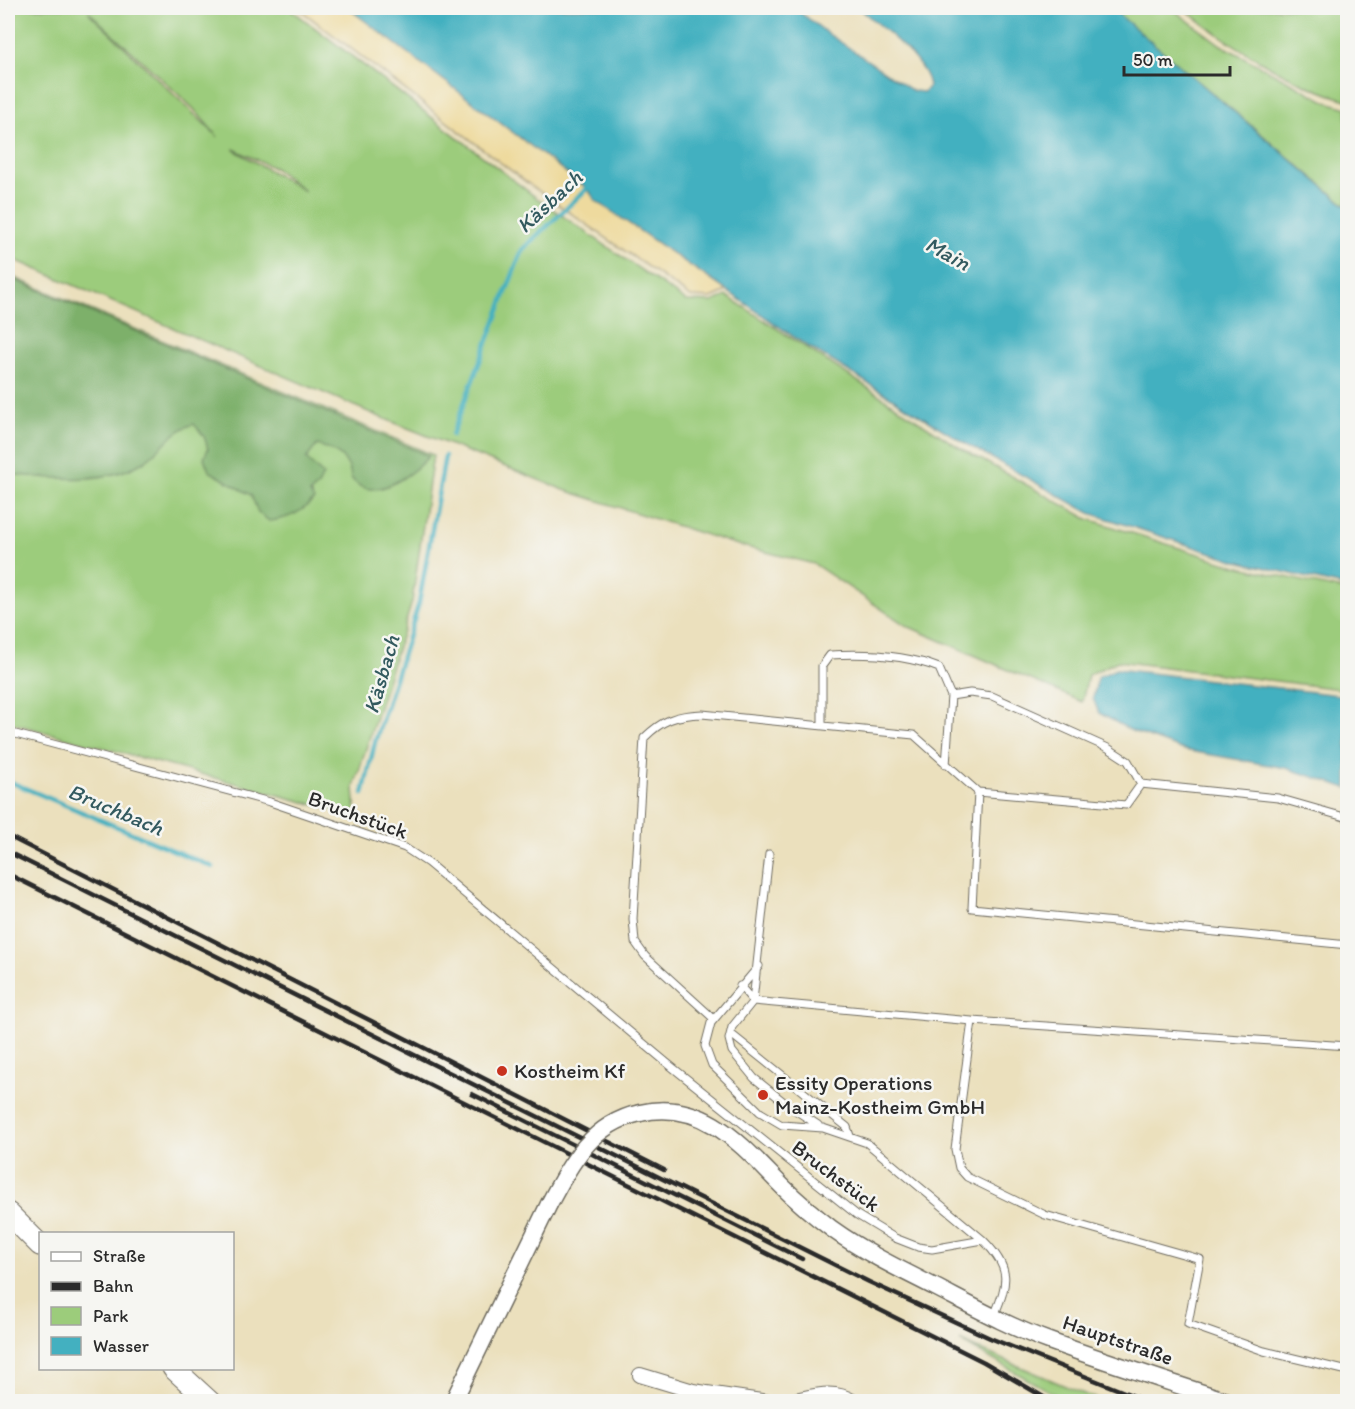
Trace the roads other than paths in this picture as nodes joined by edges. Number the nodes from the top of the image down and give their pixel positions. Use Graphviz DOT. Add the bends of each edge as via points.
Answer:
graph roads {
  1 [pos="951,696"];
  2 [pos="822,726"];
  3 [pos="8,732"];
  4 [pos="946,765"];
  5 [pos="1141,784"];
  6 [pos="978,792"];
  7 [pos="1347,818"];
  8 [pos="769,854"];
  9 [pos="1347,945"];
  10 [pos="759,966"];
  11 [pos="740,986"];
  12 [pos="753,1001"];
  13 [pos="714,1019"];
  14 [pos="972,1021"];
  15 [pos="730,1034"];
  16 [pos="1347,1046"];
  17 [pos="823,1128"];
  18 [pos="850,1136"];
  19 [pos="8,1212"];
  20 [pos="983,1240"];
  21 [pos="39,1244"];
  22 [pos="994,1316"];
  23 [pos="175,1370"];
  24 [pos="1347,1371"];
  25 [pos="639,1375"];
  26 [pos="210,1401"];
  27 [pos="453,1401"];
  28 [pos="750,1401"];
  29 [pos="768,1401"];
  30 [pos="784,1401"];
  31 [pos="854,1401"];
  32 [pos="1230,1401"];
  1 -- 2 [label="lane" via="939,668 920,661 830,655 822,666"];
  1 -- 4 [label="lane"];
  1 -- 5 [label="lane" via="992,696 1108,748 1128,760"];
  2 -- 4 [label="lane" via="914,735"];
  2 -- 13 [label="lane" via="678,715 658,724 644,738 633,919 635,942 645,956"];
  3 -- 20 [label="lane, Bruchstück" via="270,802 405,848 857,1215 918,1247 932,1249"];
  4 -- 6 [label="lane"];
  5 -- 6 [label="lane" via="1126,805"];
  5 -- 7 [label="lane" via="1278,798"];
  6 -- 9 [label="lane" via="972,909"];
  8 -- 10 [label="lane"];
  10 -- 11 [label="lane"];
  10 -- 12 [label="lane"];
  11 -- 12 [label="lane"];
  11 -- 13 [label="lane"];
  12 -- 14 [label="lane"];
  12 -- 15 [label="lane"];
  13 -- 17 [label="lane" via="705,1046 712,1065 729,1083 760,1112 782,1125"];
  14 -- 16 [label="lane"];
  14 -- 24 [label="lane" via="955,1149 959,1168 967,1177 1045,1215 1200,1259 1188,1324 1263,1351"];
  15 -- 17 [label="lane" via="732,1051 754,1077"];
  15 -- 18 [label="lane" via="847,1127"];
  17 -- 18 [label="lane"];
  18 -- 20 [label="lane" via="867,1143"];
  19 -- 21 [label="main road"];
  20 -- 22 [label="lane" via="1000,1257 1006,1271 1004,1293"];
  22 -- 27 [label="street, Hauptstraße, bridge" via="846,1239 800,1203 745,1146 717,1125 684,1112 640,1113 615,1121 575,1155"];
  22 -- 32 [label="street, Hauptstraße" via="1047,1341"];
  23 -- 26 [label="main road"];
  25 -- 28 [label="street" via="693,1391"];
  28 -- 29 [label="street"];
  30 -- 31 [label="street" via="825,1393"];
}
